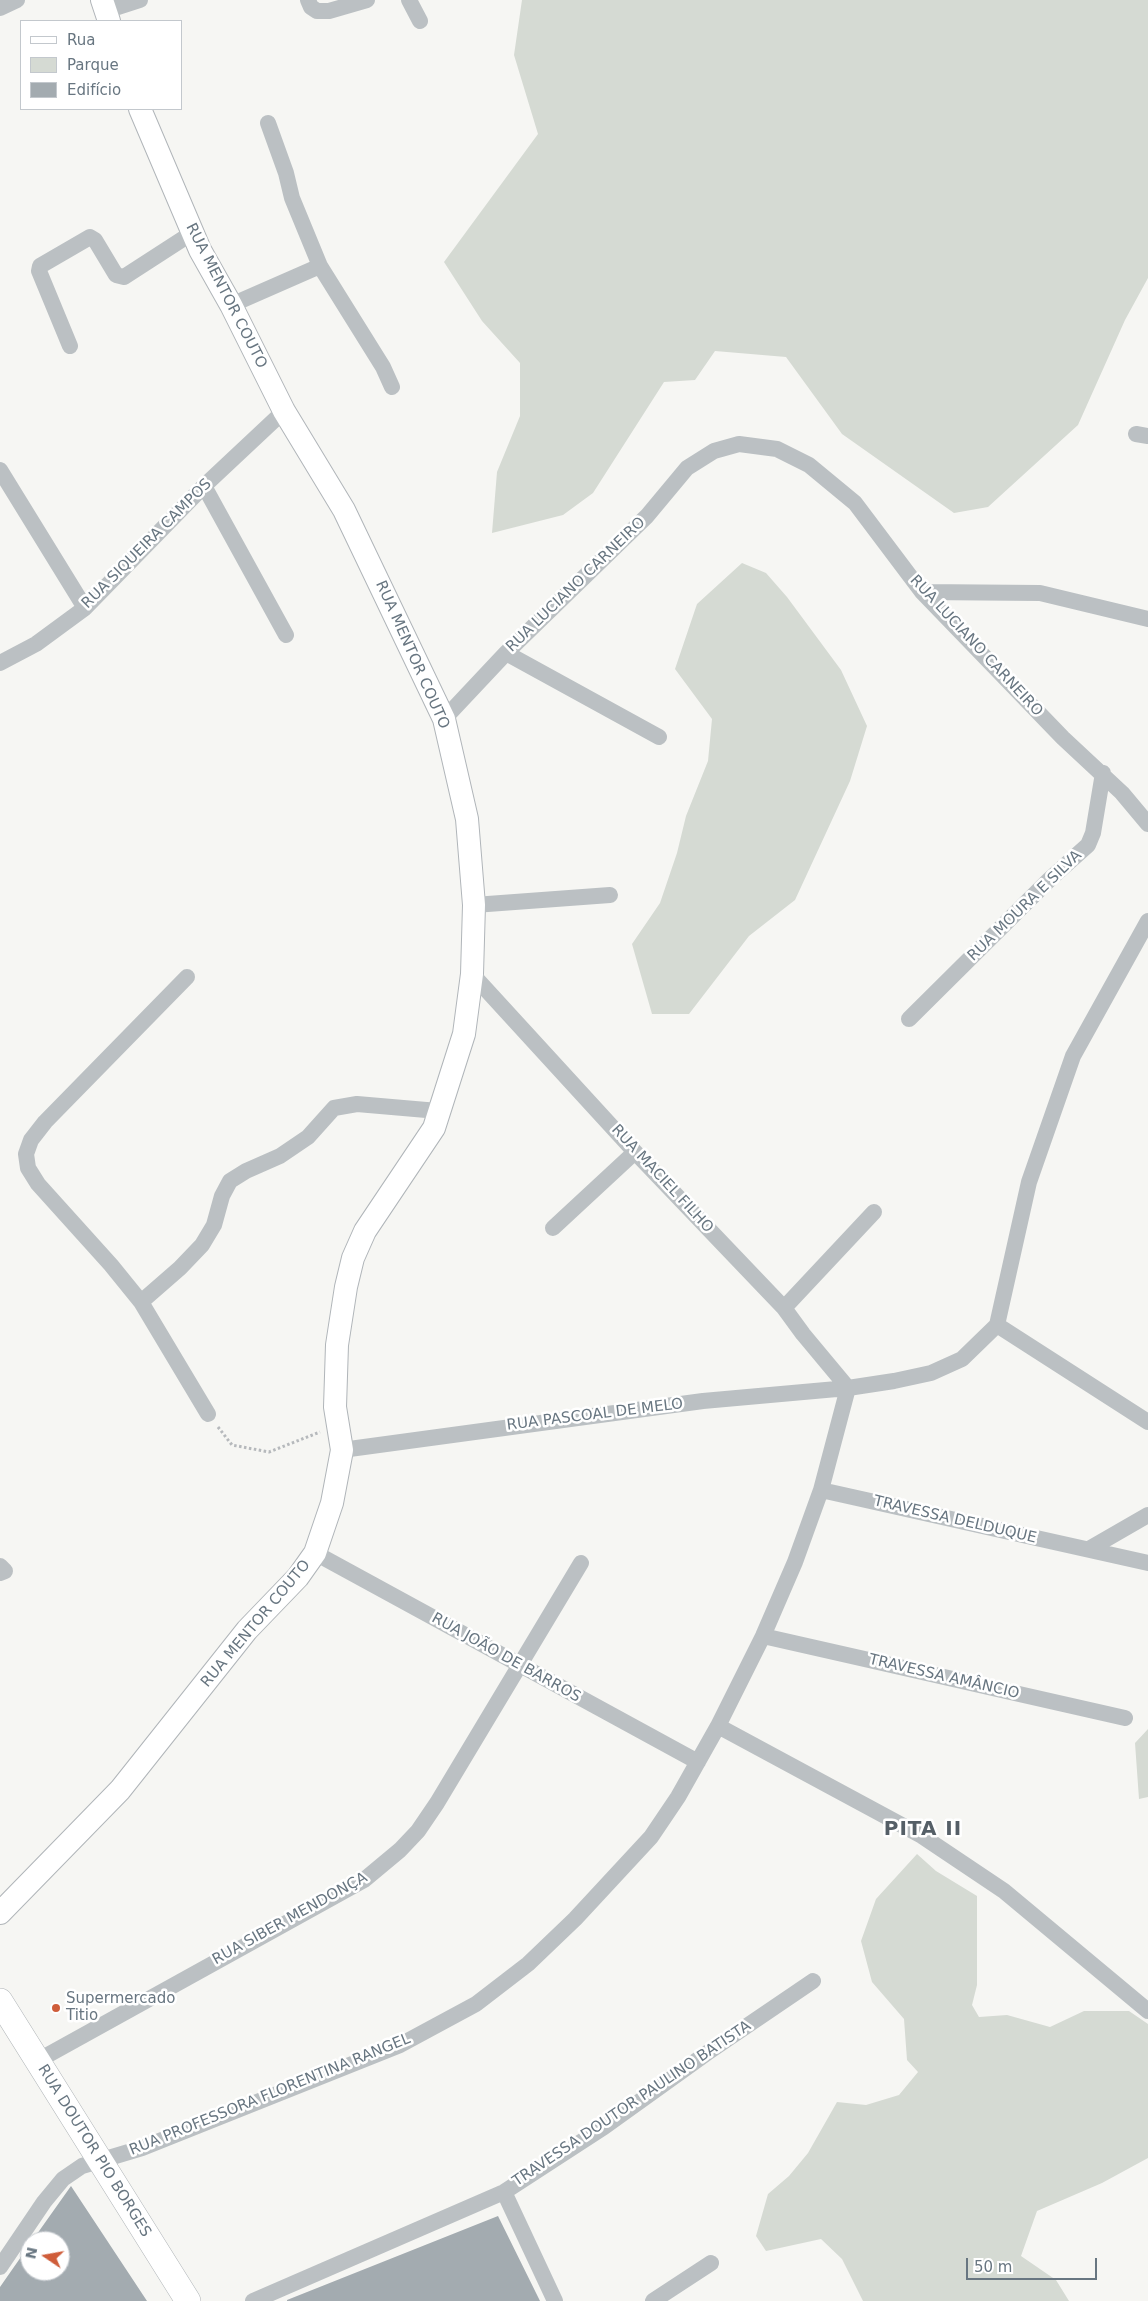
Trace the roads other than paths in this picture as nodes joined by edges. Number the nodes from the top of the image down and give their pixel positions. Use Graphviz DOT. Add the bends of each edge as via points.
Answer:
graph roads {
  1 [pos="17,0"];
  2 [pos="140,0"];
  3 [pos="308,0"];
  4 [pos="367,0"];
  5 [pos="409,0"];
  6 [pos="0,8"];
  7 [pos="106,11"];
  8 [pos="420,21"];
  9 [pos="140,110"];
  10 [pos="268,123"];
  11 [pos="192,232"];
  12 [pos="320,266"];
  13 [pos="231,305"];
  14 [pos="70,346"];
  15 [pos="392,387"];
  16 [pos="284,410"];
  17 [pos="0,470"];
  18 [pos="204,486"];
  19 [pos="922,592"];
  20 [pos="84,608"];
  21 [pos="1148,619"];
  22 [pos="286,635"];
  23 [pos="506,654"];
  24 [pos="0,663"];
  25 [pos="444,719"];
  26 [pos="659,737"];
  27 [pos="1103,773"];
  28 [pos="1148,824"];
  29 [pos="610,896"];
  30 [pos="474,905"];
  31 [pos="1148,921"];
  32 [pos="472,974"];
  33 [pos="187,978"];
  34 [pos="909,1019"];
  35 [pos="438,1111"];
  36 [pos="635,1152"];
  37 [pos="874,1212"];
  38 [pos="553,1228"];
  39 [pos="141,1302"];
  40 [pos="784,1308"];
  41 [pos="997,1325"];
  42 [pos="848,1388"];
  43 [pos="208,1414"];
  44 [pos="1148,1422"];
  45 [pos="342,1450"];
  46 [pos="821,1490"];
  47 [pos="1148,1515"];
  48 [pos="1089,1550"];
  49 [pos="315,1553"];
  50 [pos="581,1563"];
  51 [pos="1148,1563"];
  52 [pos="763,1636"];
  53 [pos="520,1666"];
  54 [pos="1125,1718"];
  55 [pos="718,1726"];
  56 [pos="698,1762"];
  57 [pos="0,1913"];
  58 [pos="813,1980"];
  59 [pos="0,2001"];
  60 [pos="1148,2011"];
  61 [pos="37,2062"];
  62 [pos="100,2160"];
  63 [pos="504,2192"];
  64 [pos="4,2262"];
  65 [pos="711,2263"];
  66 [pos="188,2301"];
  67 [pos="253,2301"];
  68 [pos="554,2301"];
  69 [pos="653,2301"];
  1 -- 6 [label="street"];
  2 -- 7 [label="street"];
  3 -- 4 [label="street" via="317,11"];
  5 -- 8 [label="street"];
  9 -- 11 [label="street, RUA MENTOR COUTO"];
  10 -- 12 [label="street" via="292,198"];
  11 -- 13 [label="street, RUA MENTOR COUTO"];
  11 -- 14 [label="street" via="124,277 116,275 90,237 40,266 39,271"];
  12 -- 13 [label="street"];
  12 -- 15 [label="street"];
  13 -- 16 [label="street, RUA MENTOR COUTO"];
  16 -- 18 [label="street, RUA SIQUEIRA CAMPOS"];
  16 -- 25 [label="street, RUA MENTOR COUTO" via="344,510"];
  17 -- 20 [label="street"];
  18 -- 20 [label="street, RUA SIQUEIRA CAMPOS"];
  18 -- 22 [label="street"];
  19 -- 21 [label="street" via="1040,593"];
  19 -- 23 [label="street, RUA LUCIANO CARNEIRO" via="855,503 809,465 777,450 739,444 714,451 687,468 647,516"];
  19 -- 27 [label="street, RUA LUCIANO CARNEIRO" via="1063,738"];
  20 -- 24 [label="street, RUA SIQUEIRA CAMPOS" via="36,644"];
  23 -- 25 [label="street, RUA LUCIANO CARNEIRO"];
  23 -- 26 [label="street"];
  25 -- 30 [label="street, RUA MENTOR COUTO" via="467,819"];
  27 -- 28 [label="street, RUA LUCIANO CARNEIRO"];
  27 -- 34 [label="street, RUA MOURA E SILVA" via="1088,845"];
  29 -- 30 [label="street"];
  30 -- 32 [label="street, RUA MENTOR COUTO"];
  31 -- 41 [label="street" via="1070,1064 1029,1182"];
  32 -- 35 [label="street, RUA MENTOR COUTO" via="464,1034"];
  32 -- 36 [label="street, RUA MACIEL FILHO"];
  33 -- 39 [label="street" via="45,1122 26,1154 28,1168 38,1184"];
  35 -- 39 [label="street" via="357,1104 334,1108 308,1137 280,1156 230,1181 214,1225 202,1245"];
  35 -- 45 [label="street, RUA MENTOR COUTO" via="434,1128 365,1230 353,1258 337,1346 335,1407"];
  36 -- 38 [label="street"];
  36 -- 40 [label="street, RUA MACIEL FILHO"];
  37 -- 40 [label="street"];
  39 -- 43 [label="street"];
  40 -- 42 [label="street, RUA MACIEL FILHO"];
  41 -- 42 [label="street" via="955,1363 931,1373"];
  41 -- 44 [label="street"];
  42 -- 45 [label="street, RUA PASCOAL DE MELO" via="693,1403"];
  42 -- 46 [label="street, RUA PROFESSORA FLORENTINA RANGEL"];
  45 -- 49 [label="street, RUA MENTOR COUTO" via="332,1503"];
  46 -- 48 [label="street, TRAVESSA DELDUQUE"];
  46 -- 52 [label="street, RUA PROFESSORA FLORENTINA RANGEL"];
  47 -- 48 [label="street"];
  48 -- 51 [label="street, TRAVESSA DELDUQUE"];
  49 -- 53 [label="street, RUA JOÃO DE BARROS"];
  49 -- 57 [label="street, RUA MENTOR COUTO" via="298,1577 247,1630 120,1790"];
  50 -- 53 [label="street, RUA SIBER MENDONÇA"];
  52 -- 54 [label="street, TRAVESSA AMÂNCIO"];
  52 -- 55 [label="street, RUA PROFESSORA FLORENTINA RANGEL"];
  53 -- 56 [label="street, RUA JOÃO DE BARROS"];
  53 -- 61 [label="street, RUA SIBER MENDONÇA" via="418,1831 364,1880"];
  55 -- 56 [label="street, RUA PROFESSORA FLORENTINA RANGEL"];
  55 -- 60 [label="street" via="922,1836 1004,1891"];
  56 -- 62 [label="street, RUA PROFESSORA FLORENTINA RANGEL" via="651,1837 528,1964 476,2004 400,2045 142,2148"];
  58 -- 63 [label="street, TRAVESSA DOUTOR PAULINO BATISTA" via="604,2127"];
  59 -- 61 [label="main road, RUA DOUTOR PIO BORGES"];
  61 -- 62 [label="main road, RUA DOUTOR PIO BORGES"];
  62 -- 64 [label="street, RUA PROFESSORA FLORENTINA RANGEL" via="82,2166 63,2179"];
  62 -- 66 [label="main road, RUA DOUTOR PIO BORGES"];
  63 -- 67 [label="street, TRAVESSA DOUTOR PAULINO BATISTA"];
  63 -- 68 [label="street"];
  65 -- 69 [label="street"];
}
